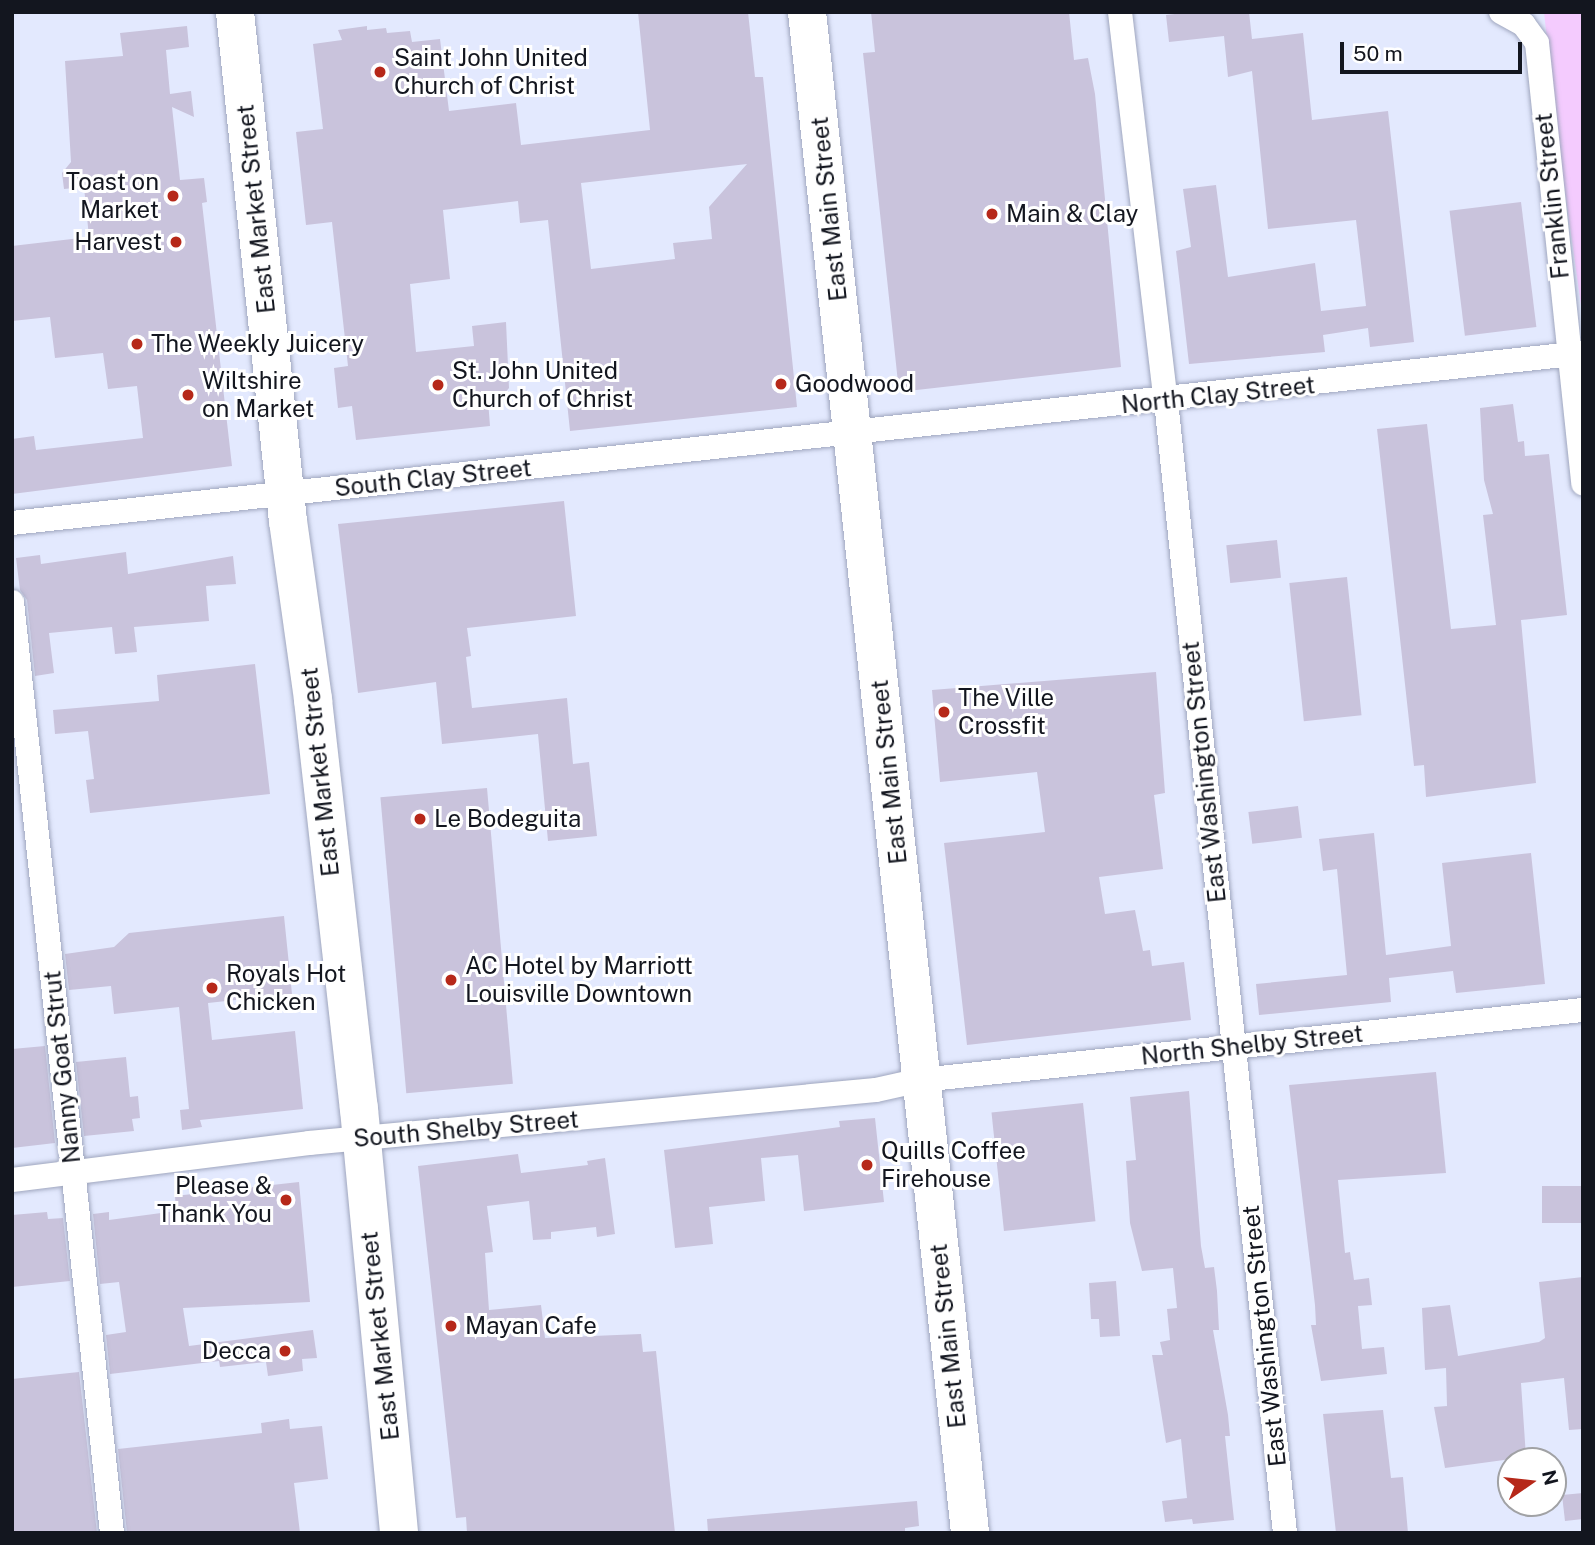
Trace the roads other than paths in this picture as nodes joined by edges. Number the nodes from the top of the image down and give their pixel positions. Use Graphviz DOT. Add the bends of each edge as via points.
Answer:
graph roads {
  1 [pos="235,12"];
  2 [pos="807,12"];
  3 [pos="1120,12"];
  4 [pos="1501,12"];
  5 [pos="1575,354"];
  6 [pos="1166,401"];
  7 [pos="853,432"];
  8 [pos="1583,484"];
  9 [pos="286,494"];
  10 [pos="12,523"];
  11 [pos="12,602"];
  12 [pos="1583,1010"];
  13 [pos="1233,1047"];
  14 [pos="921,1080"];
  15 [pos="361,1139"];
  16 [pos="73,1174"];
  17 [pos="12,1180"];
  18 [pos="112,1533"];
  19 [pos="399,1533"];
  20 [pos="970,1533"];
  21 [pos="1285,1533"];
  1 -- 9 [label="main road, East Market Street"];
  2 -- 7 [label="main road, East Main Street"];
  3 -- 6 [label="street, East Washington Street"];
  4 -- 5 [label="street, Franklin Street" via="1534,33"];
  5 -- 6 [label="street, North Clay Street"];
  5 -- 8 [label="street, Franklin Street"];
  6 -- 7 [label="street, North Clay Street"];
  6 -- 13 [label="street, East Washington Street"];
  7 -- 9 [label="street, South Clay Street"];
  7 -- 14 [label="main road, East Main Street"];
  9 -- 10 [label="street, South Clay Street"];
  9 -- 15 [label="main road, East Market Street"];
  11 -- 16 [label="street, Nanny Goat Strut"];
  12 -- 13 [label="street, North Shelby Street"];
  13 -- 14 [label="street, North Shelby Street"];
  13 -- 21 [label="street, East Washington Street"];
  14 -- 15 [label="street, South Shelby Street" via="876,1090"];
  14 -- 20 [label="main road, East Main Street"];
  15 -- 16 [label="street, South Shelby Street"];
  15 -- 19 [label="main road, East Market Street"];
  16 -- 17 [label="street, South Shelby Street"];
  16 -- 18 [label="street, Nanny Goat Strut"];
}
